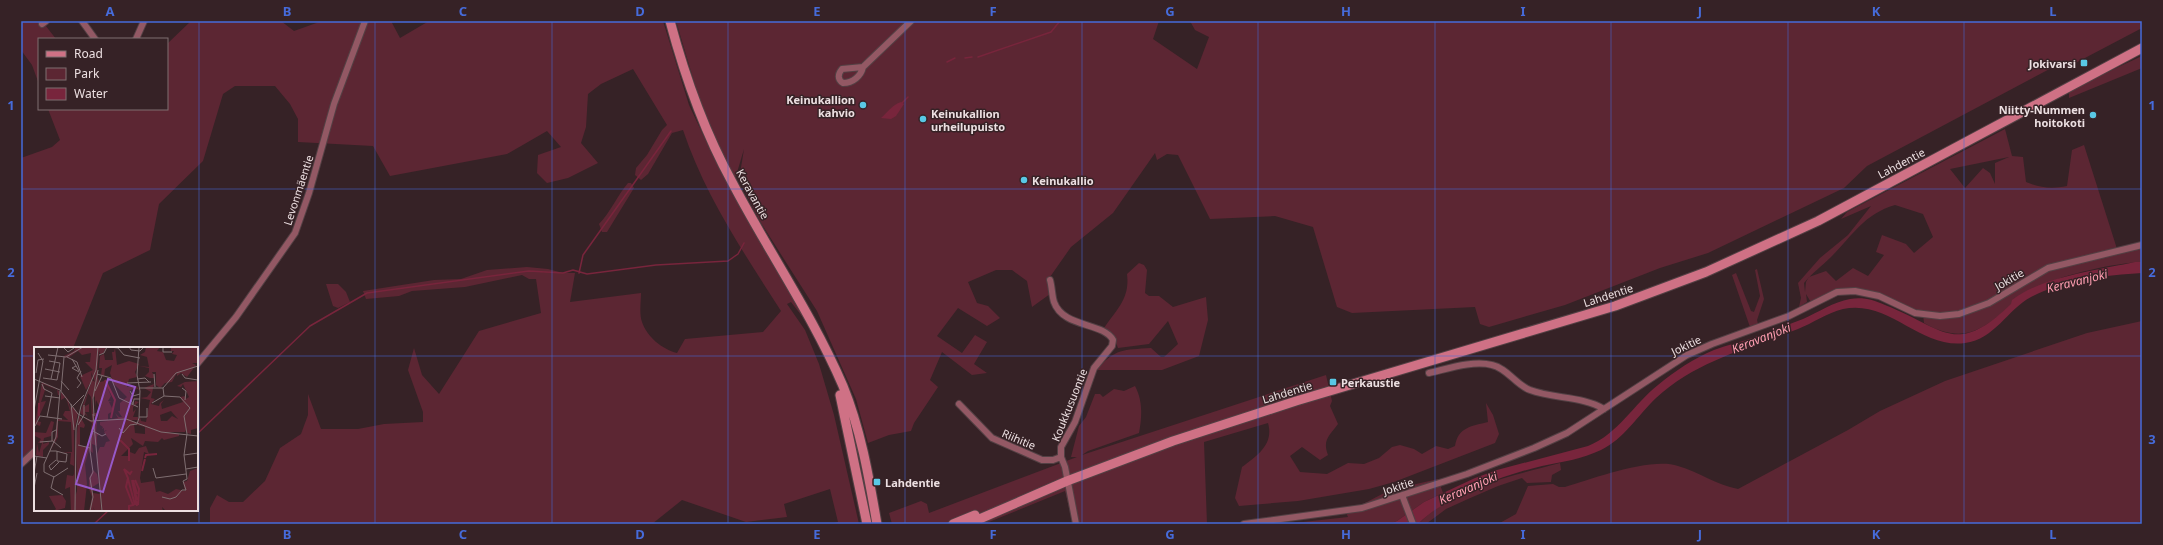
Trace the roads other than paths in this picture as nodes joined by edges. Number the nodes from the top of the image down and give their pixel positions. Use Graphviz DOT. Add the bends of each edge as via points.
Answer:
graph roads {
  1 [pos="82,21"];
  2 [pos="144,21"];
  3 [pos="365,21"];
  4 [pos="670,21"];
  5 [pos="911,21"];
  6 [pos="94,38"];
  7 [pos="136,38"];
  8 [pos="2142,48"];
  9 [pos="863,67"];
  10 [pos="2142,245"];
  11 [pos="1050,280"];
  12 [pos="198,363"];
  13 [pos="835,370"];
  14 [pos="1428,373"];
  15 [pos="959,404"];
  16 [pos="1604,409"];
  17 [pos="34,452"];
  18 [pos="1061,457"];
  19 [pos="21,464"];
  20 [pos="1067,481"];
  21 [pos="1050,488"];
  22 [pos="1402,494"];
  23 [pos="867,524"];
  24 [pos="877,524"];
  25 [pos="953,524"];
  26 [pos="968,524"];
  27 [pos="1076,524"];
  28 [pos="1244,524"];
  29 [pos="1413,524"];
  1 -- 6 [label="street"];
  2 -- 7 [label="street"];
  3 -- 12 [label="street, Levonmäentie" via="334,104 309,193 295,232 236,317"];
  4 -- 13 [label="main road, Keravantie" via="688,83 719,158 743,204 795,290"];
  5 -- 9 [label="street"];
  8 -- 20 [label="main road, Lahdentie" via="1818,221 1706,272 1615,306 1173,441"];
  10 -- 16 [label="street, Jokitie" via="2048,268 1989,303 1959,314 1940,316 1915,313 1879,296 1855,291 1837,292 1789,316 1687,355"];
  11 -- 18 [label="street, Koukkusuontie" via="1054,303 1062,312 1081,325 1107,332 1113,340 1109,350 1094,368 1075,422 1061,447"];
  13 -- 23 [label="main road, Keravantie"];
  13 -- 24 [label="main road, Keravantie" via="858,432"];
  14 -- 16 [label="street" via="1471,365 1492,365 1500,367 1529,390 1593,403"];
  15 -- 18 [label="street, Riihitie" via="992,438 1042,460"];
  16 -- 22 [label="street, Jokitie" via="1567,432 1534,448 1467,474"];
  17 -- 19 [label="street"];
  18 -- 20 [label="street, Koukkusuontie"];
  20 -- 21 [label="main road, Lahdentie"];
  20 -- 27 [label="street"];
  21 -- 25 [label="main road, Lahdentie"];
  21 -- 26 [label="main road, Lahdentie"];
  22 -- 28 [label="street, Jokitie" via="1362,508"];
  22 -- 29 [label="street"];
}
